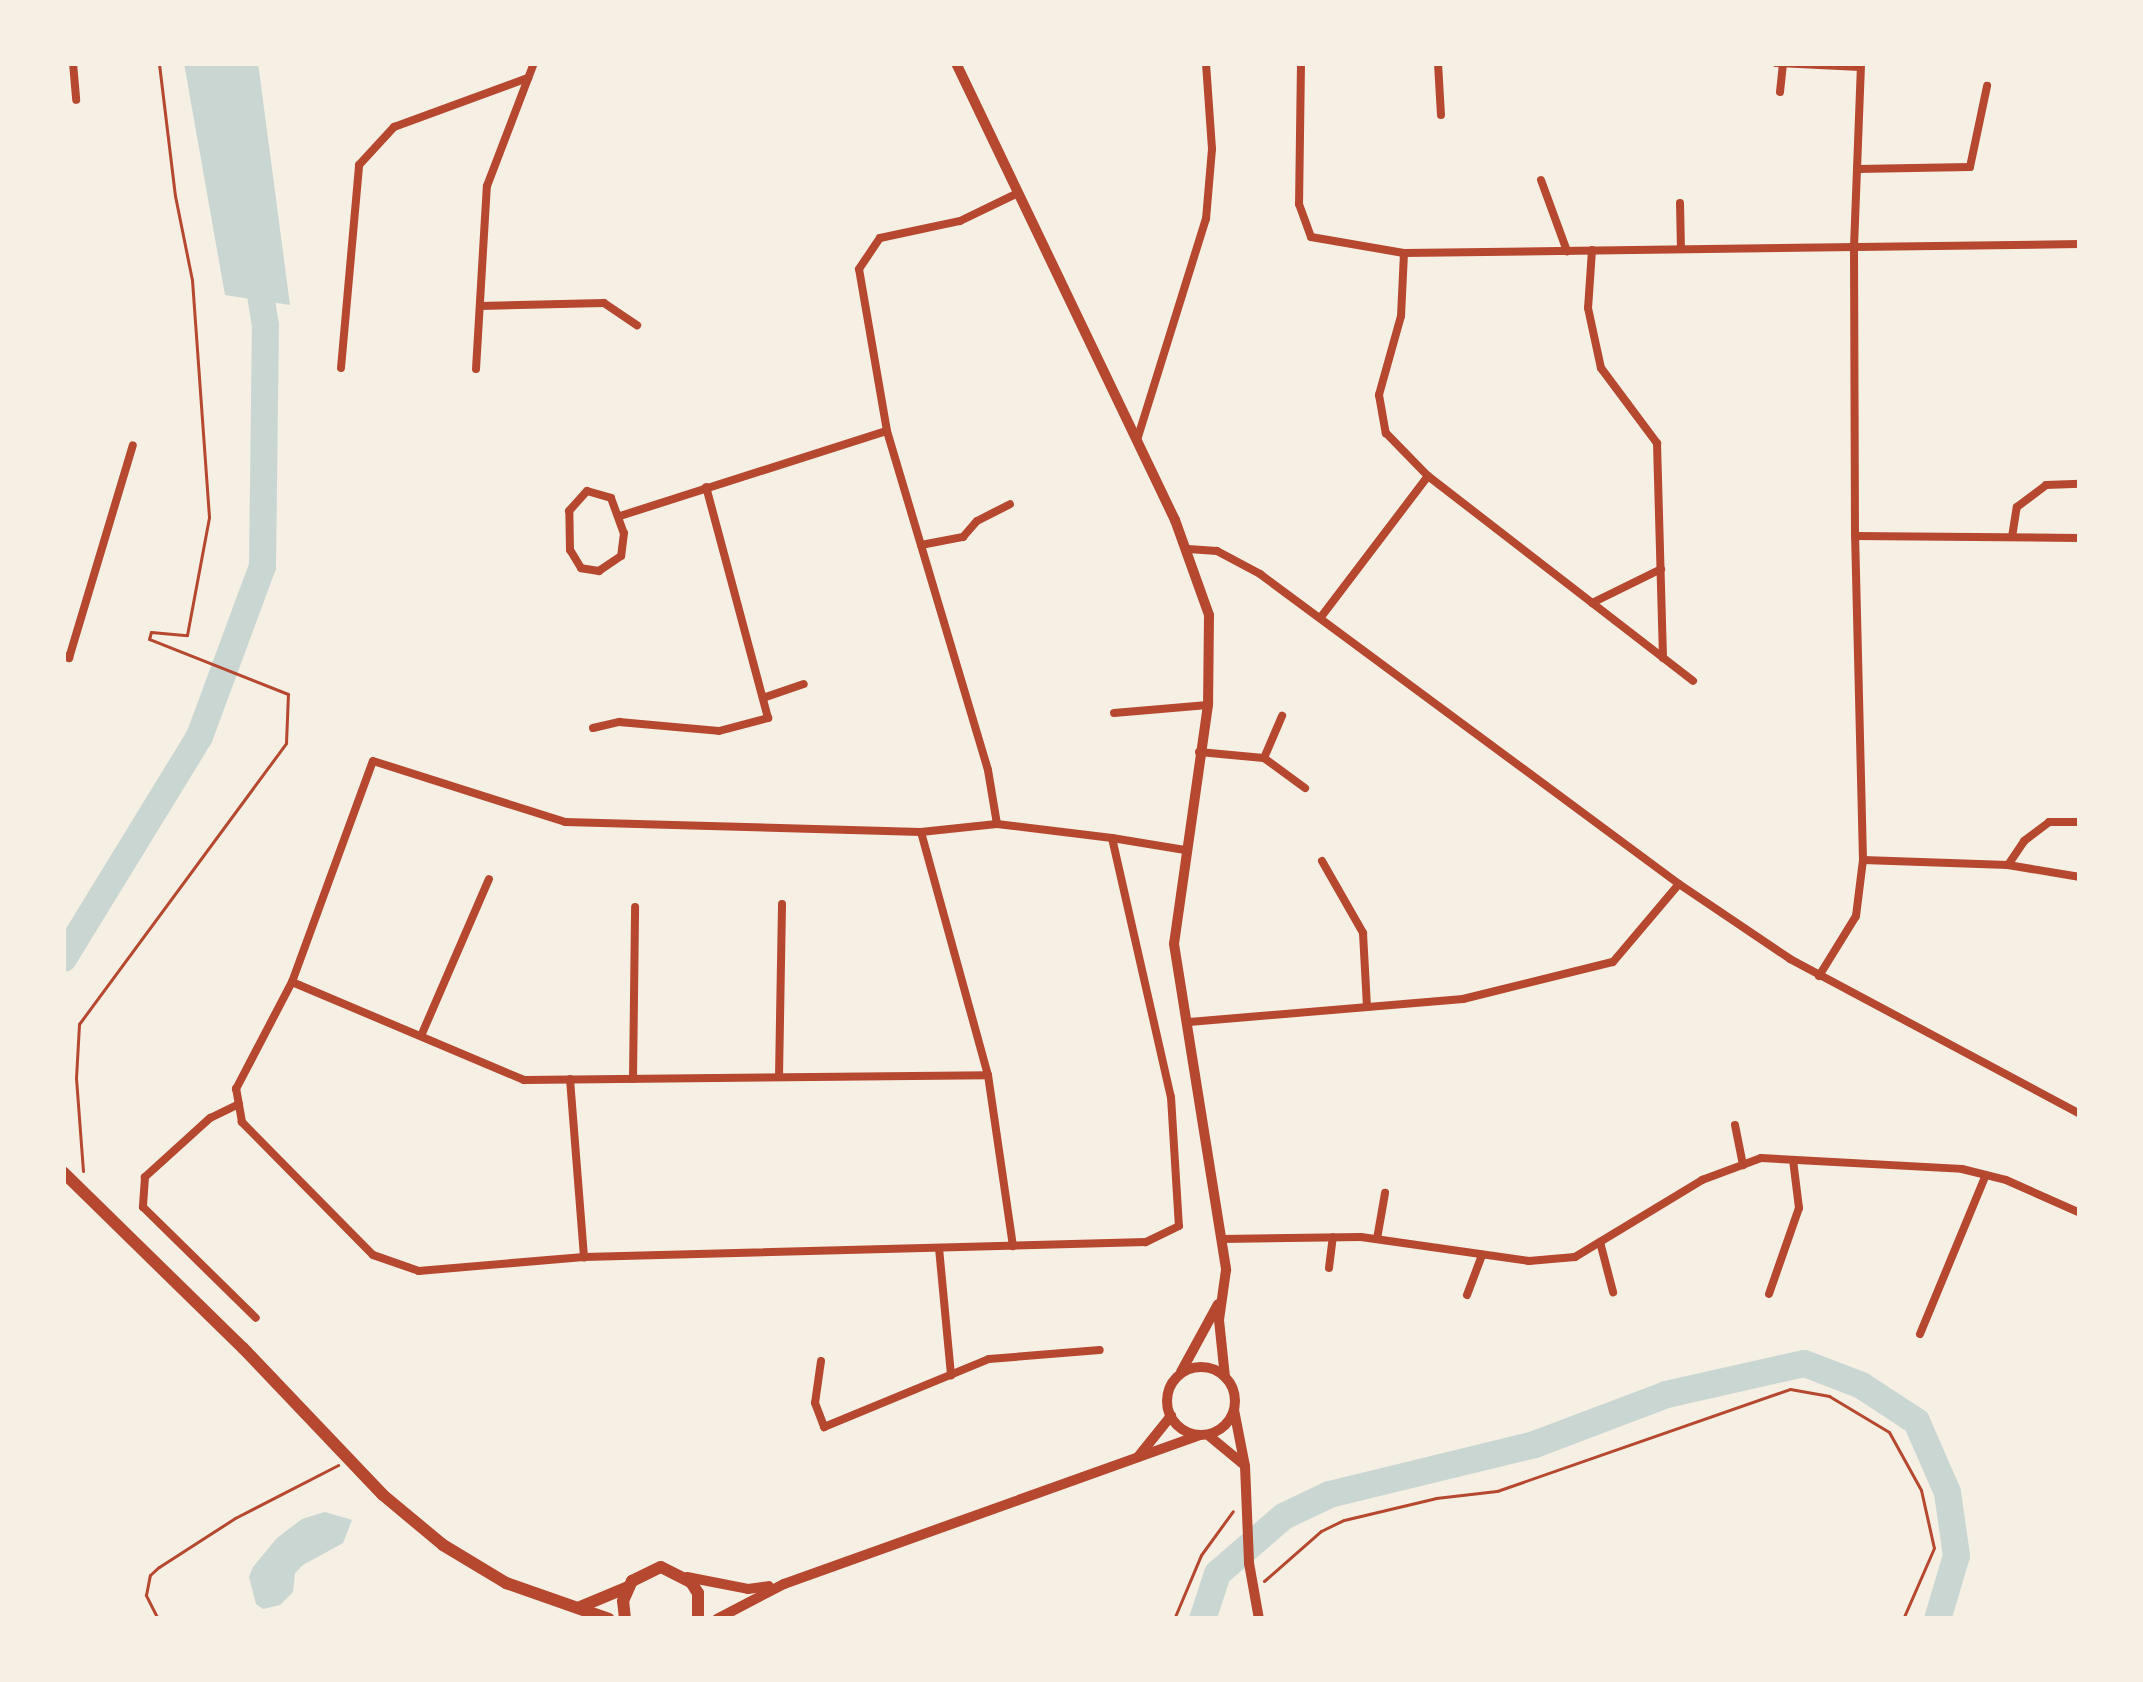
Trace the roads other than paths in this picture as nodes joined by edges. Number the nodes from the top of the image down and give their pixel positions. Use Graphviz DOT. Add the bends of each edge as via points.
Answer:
graph roads {
  1 [pos="73,63"];
  2 [pos="534,63"];
  3 [pos="956,63"];
  4 [pos="1206,63"];
  5 [pos="1301,63"];
  6 [pos="1438,63"];
  7 [pos="1781,63"];
  8 [pos="1860,65"];
  9 [pos="528,78"];
  10 [pos="1987,86"];
  11 [pos="1780,92"];
  12 [pos="76,100"];
  13 [pos="1441,115"];
  14 [pos="1857,169"];
  15 [pos="1541,180"];
  16 [pos="1018,194"];
  17 [pos="1680,203"];
  18 [pos="2080,244"];
  19 [pos="1854,247"];
  20 [pos="1681,249"];
  21 [pos="1567,250"];
  22 [pos="1592,250"];
  23 [pos="1404,253"];
  24 [pos="480,306"];
  25 [pos="637,326"];
  26 [pos="341,368"];
  27 [pos="476,369"];
  28 [pos="886,431"];
  29 [pos="133,445"];
  30 [pos="1135,445"];
  31 [pos="1428,476"];
  32 [pos="2080,484"];
  33 [pos="706,487"];
  34 [pos="1010,504"];
  35 [pos="620,516"];
  36 [pos="1855,536"];
  37 [pos="2012,537"];
  38 [pos="2080,538"];
  39 [pos="921,545"];
  40 [pos="1188,549"];
  41 [pos="1660,569"];
  42 [pos="1592,603"];
  43 [pos="1321,617"];
  44 [pos="63,656"];
  45 [pos="1663,658"];
  46 [pos="1693,681"];
  47 [pos="804,684"];
  48 [pos="763,698"];
  49 [pos="1208,705"];
  50 [pos="1114,713"];
  51 [pos="1282,716"];
  52 [pos="593,728"];
  53 [pos="1199,752"];
  54 [pos="1264,758"];
  55 [pos="1306,788"];
  56 [pos="2080,822"];
  57 [pos="997,824"];
  58 [pos="921,832"];
  59 [pos="1112,838"];
  60 [pos="1185,850"];
  61 [pos="1863,860"];
  62 [pos="1322,861"];
  63 [pos="2008,865"];
  64 [pos="2080,877"];
  65 [pos="489,879"];
  66 [pos="1679,884"];
  67 [pos="782,904"];
  68 [pos="635,907"];
  69 [pos="1819,976"];
  70 [pos="292,982"];
  71 [pos="1367,1007"];
  72 [pos="1189,1022"];
  73 [pos="421,1036"];
  74 [pos="988,1075"];
  75 [pos="778,1077"];
  76 [pos="633,1078"];
  77 [pos="570,1079"];
  78 [pos="239,1104"];
  79 [pos="2080,1114"];
  80 [pos="1735,1125"];
  81 [pos="1793,1160"];
  82 [pos="1744,1165"];
  83 [pos="63,1172"];
  84 [pos="1986,1175"];
  85 [pos="1384,1193"];
  86 [pos="2080,1213"];
  87 [pos="1333,1237"];
  88 [pos="1221,1239"];
  89 [pos="1377,1240"];
  90 [pos="1600,1242"];
  91 [pos="1012,1246"];
  92 [pos="939,1249"];
  93 [pos="1482,1255"];
  94 [pos="584,1257"];
  95 [pos="1329,1268"];
  96 [pos="1613,1292"];
  97 [pos="1467,1294"];
  98 [pos="1768,1294"];
  99 [pos="1222,1298"];
  100 [pos="256,1318"];
  101 [pos="1920,1334"];
  102 [pos="1100,1350"];
  103 [pos="821,1360"];
  104 [pos="951,1375"];
  105 [pos="1180,1375"];
  106 [pos="1225,1377"];
  107 [pos="1234,1410"];
  108 [pos="1171,1416"];
  109 [pos="1203,1435"];
  110 [pos="1135,1459"];
  111 [pos="1245,1466"];
  112 [pos="686,1576"];
  113 [pos="784,1583"];
  114 [pos="628,1587"];
  115 [pos="580,1607"];
  116 [pos="609,1619"];
  117 [pos="625,1619"];
  118 [pos="698,1619"];
  119 [pos="717,1619"];
  120 [pos="1259,1619"];
  1 -- 12 [label="street"];
  2 -- 9 [label="street"];
  3 -- 16 [label="main road"];
  4 -- 30 [label="street" via="1206,219"];
  5 -- 23 [label="street" via="1299,204 1311,237"];
  6 -- 13 [label="street"];
  7 -- 8 [label="street"];
  7 -- 11 [label="street"];
  8 -- 14 [label="street"];
  9 -- 24 [label="street" via="487,186"];
  9 -- 26 [label="street" via="394,127 359,165"];
  10 -- 14 [label="street" via="1970,167"];
  14 -- 19 [label="street"];
  15 -- 21 [label="street"];
  16 -- 28 [label="street" via="960,221 880,238 859,269"];
  16 -- 30 [label="main road"];
  17 -- 20 [label="street"];
  18 -- 19 [label="street"];
  19 -- 20 [label="street"];
  19 -- 36 [label="street"];
  20 -- 22 [label="street"];
  21 -- 22 [label="street"];
  21 -- 23 [label="street"];
  22 -- 41 [label="street" via="1588,308 1601,368 1658,442"];
  23 -- 31 [label="street" via="1400,316 1379,395 1386,434"];
  24 -- 25 [label="street" via="604,303"];
  24 -- 27 [label="street"];
  28 -- 33 [label="street"];
  28 -- 39 [label="street"];
  29 -- 44 [label="street" via="69,658"];
  30 -- 40 [label="main road"];
  31 -- 42 [label="street"];
  31 -- 43 [label="street"];
  32 -- 37 [label="street" via="2046,485 2017,507"];
  33 -- 35 [label="street"];
  33 -- 48 [label="street"];
  34 -- 39 [label="street" via="963,537"];
  35 -- 35 [label="street" via="625,541 616,563 592,572 576,564 569,541 574,500 600,491"];
  36 -- 37 [label="street"];
  36 -- 61 [label="street"];
  37 -- 38 [label="street"];
  39 -- 57 [label="street"];
  40 -- 43 [label="street" via="1239,560"];
  40 -- 49 [label="main road" via="1209,615"];
  41 -- 42 [label="street"];
  41 -- 45 [label="street"];
  42 -- 45 [label="street"];
  43 -- 66 [label="street"];
  45 -- 46 [label="street"];
  47 -- 48 [label="street"];
  48 -- 52 [label="street" via="769,718 719,731 619,722"];
  49 -- 50 [label="street"];
  49 -- 53 [label="main road"];
  51 -- 54 [label="street"];
  53 -- 54 [label="street"];
  53 -- 60 [label="main road"];
  54 -- 55 [label="street"];
  56 -- 63 [label="street" via="2049,822"];
  57 -- 58 [label="street"];
  57 -- 59 [label="street"];
  58 -- 70 [label="street" via="565,822 373,761"];
  58 -- 74 [label="street"];
  59 -- 60 [label="street"];
  59 -- 91 [label="street" via="1171,1097 1179,1226 1146,1241"];
  60 -- 72 [label="main road" via="1174,944"];
  61 -- 63 [label="street"];
  61 -- 69 [label="street" via="1856,916"];
  62 -- 71 [label="street" via="1364,933"];
  63 -- 64 [label="street"];
  65 -- 73 [label="street"];
  66 -- 69 [label="street"];
  66 -- 71 [label="street" via="1613,962 1463,999"];
  67 -- 75 [label="street"];
  68 -- 76 [label="street"];
  69 -- 79 [label="street"];
  70 -- 73 [label="street"];
  70 -- 78 [label="street" via="236,1089"];
  71 -- 72 [label="street"];
  72 -- 88 [label="main road"];
  73 -- 77 [label="street" via="524,1080"];
  74 -- 75 [label="street"];
  74 -- 91 [label="street"];
  75 -- 76 [label="street"];
  76 -- 77 [label="street"];
  77 -- 94 [label="street"];
  78 -- 94 [label="street" via="242,1122 373,1255 419,1271"];
  78 -- 100 [label="street" via="210,1118 145,1177 142,1207"];
  80 -- 82 [label="street"];
  81 -- 82 [label="street"];
  81 -- 84 [label="street"];
  81 -- 98 [label="street" via="1799,1208"];
  82 -- 90 [label="street" via="1702,1180"];
  83 -- 115 [label="main road" via="443,1545 506,1582"];
  84 -- 86 [label="street"];
  84 -- 101 [label="street"];
  85 -- 89 [label="street"];
  87 -- 88 [label="street"];
  87 -- 89 [label="street"];
  87 -- 95 [label="street"];
  88 -- 99 [label="main road"];
  89 -- 93 [label="street"];
  90 -- 93 [label="street" via="1575,1257"];
  90 -- 96 [label="street"];
  91 -- 92 [label="street"];
  92 -- 94 [label="street"];
  92 -- 104 [label="street"];
  93 -- 97 [label="street"];
  99 -- 105 [label="main road"];
  99 -- 106 [label="main road"];
  102 -- 104 [label="street" via="989,1359"];
  103 -- 104 [label="street" via="815,1403 824,1427"];
  105 -- 106 [label="main road" via="1199,1367"];
  105 -- 108 [label="main road" via="1168,1394"];
  106 -- 107 [label="main road"];
  107 -- 109 [label="main road"];
  107 -- 111 [label="main road"];
  108 -- 109 [label="main road" via="1184,1431"];
  108 -- 110 [label="main road"];
  109 -- 110 [label="main road"];
  109 -- 111 [label="main road"];
  110 -- 113 [label="main road"];
  111 -- 120 [label="main road"];
  112 -- 113 [label="main road" via="748,1589"];
  112 -- 114 [label="main road" via="661,1567"];
  112 -- 118 [label="main road" via="698,1593"];
  113 -- 119 [label="main road"];
  114 -- 115 [label="main road"];
  114 -- 117 [label="main road"];
  115 -- 116 [label="main road"];
}
